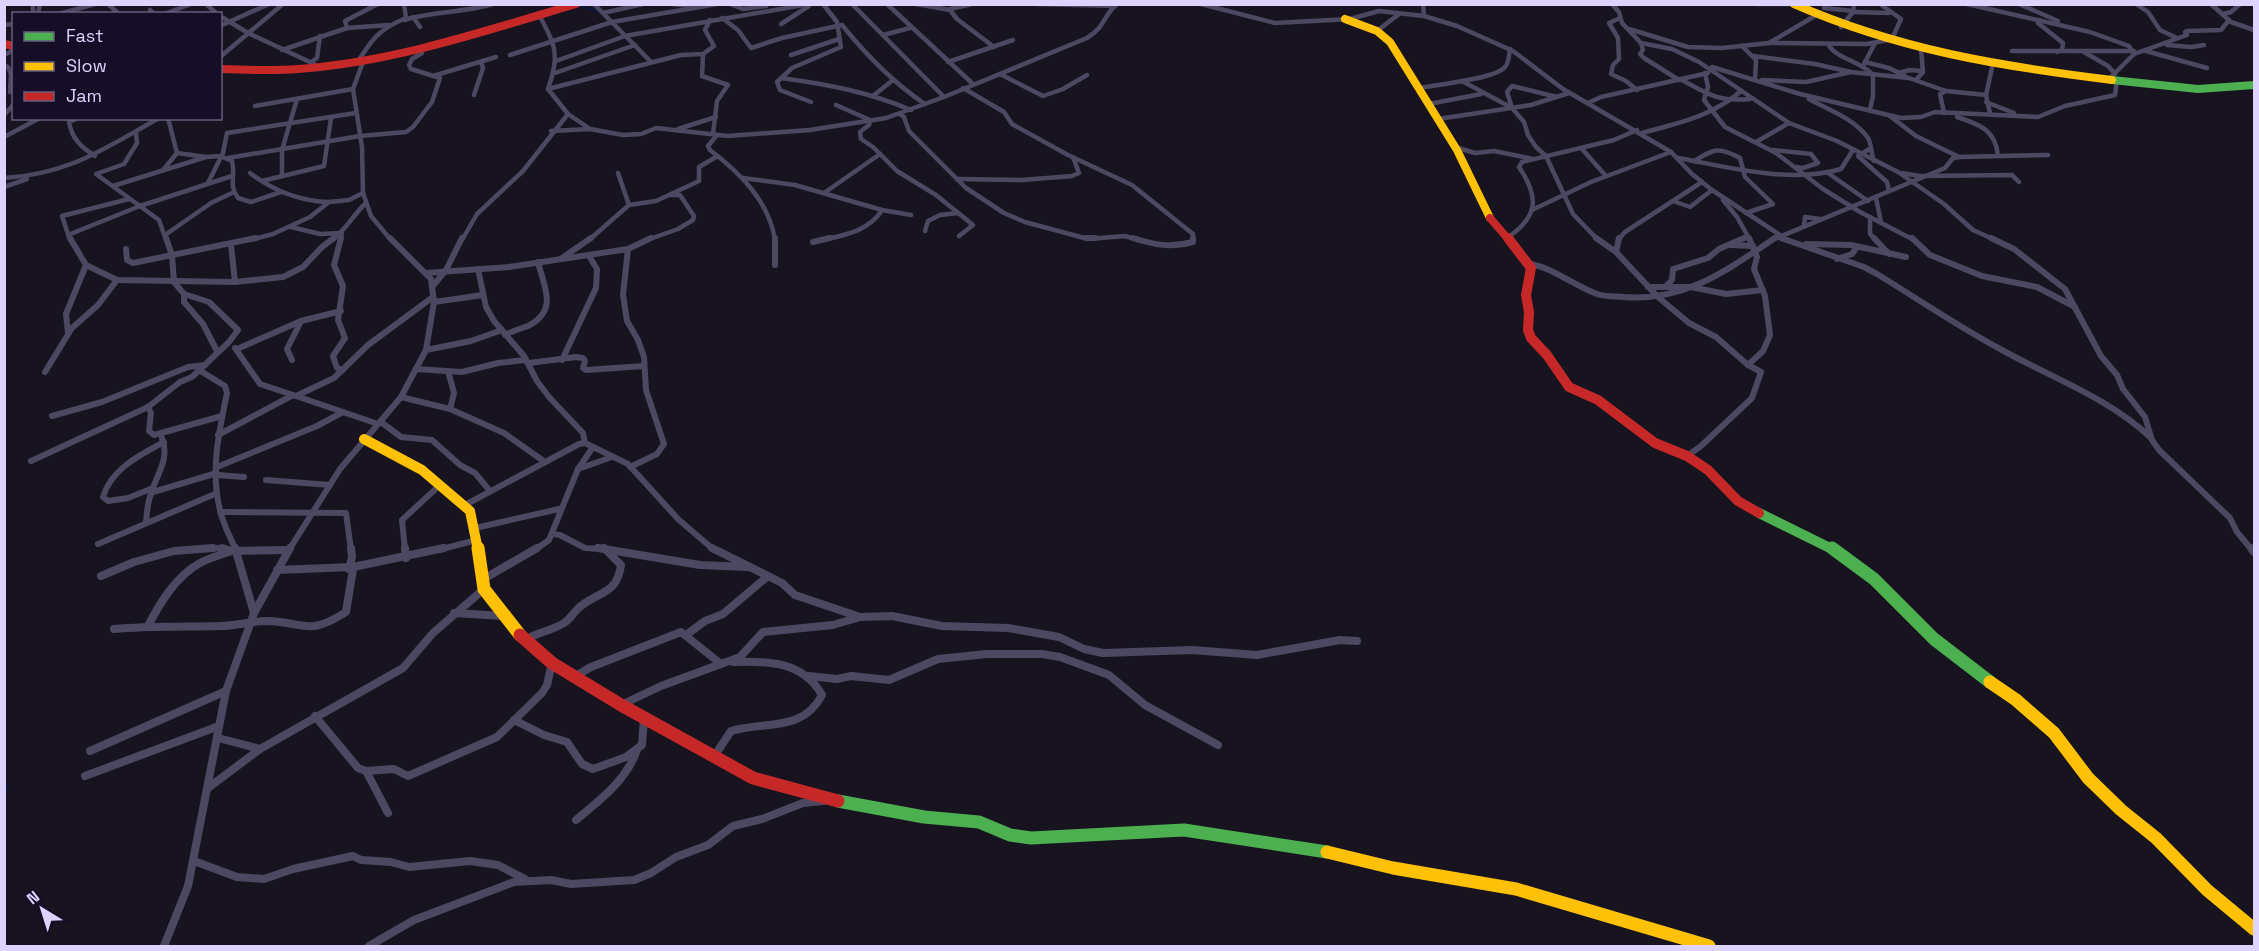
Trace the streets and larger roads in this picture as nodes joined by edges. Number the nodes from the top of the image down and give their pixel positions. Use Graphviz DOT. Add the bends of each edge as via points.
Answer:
graph roads {
  1 [pos="95,4"];
  2 [pos="191,4"];
  3 [pos="269,4"];
  4 [pos="283,4"];
  5 [pos="378,4"];
  6 [pos="404,4"];
  7 [pos="494,4"];
  8 [pos="576,4"];
  9 [pos="594,4"];
  10 [pos="643,4"];
  11 [pos="672,4"];
  12 [pos="717,4"];
  13 [pos="730,4"];
  14 [pos="780,4"];
  15 [pos="810,4"];
  16 [pos="823,4"];
  17 [pos="852,4"];
  18 [pos="887,4"];
  19 [pos="916,4"];
  20 [pos="972,4"];
  21 [pos="1037,4"];
  22 [pos="1201,4"];
  23 [pos="1423,4"];
  24 [pos="1612,4"];
  25 [pos="1757,4"];
  26 [pos="1792,4"];
  27 [pos="1854,4"];
  28 [pos="1880,4"];
  29 [pos="1967,4"];
  30 [pos="2019,4"];
  31 [pos="2136,4"];
  32 [pos="2211,4"];
  33 [pos="2241,4"];
  34 [pos="708,5"];
  35 [pos="1116,5"];
  36 [pos="1867,7"];
  37 [pos="951,8"];
  38 [pos="1819,10"];
  39 [pos="1853,11"];
  40 [pos="1859,11"];
  41 [pos="64,12"];
  42 [pos="169,12"];
  43 [pos="1892,13"];
  44 [pos="603,14"];
  45 [pos="1399,14"];
  46 [pos="2223,14"];
  47 [pos="539,15"];
  48 [pos="2014,15"];
  49 [pos="1424,16"];
  50 [pos="222,17"];
  51 [pos="413,17"];
  52 [pos="722,18"];
  53 [pos="1620,18"];
  54 [pos="1346,19"];
  55 [pos="404,20"];
  56 [pos="713,20"];
  57 [pos="2040,20"];
  58 [pos="2229,20"];
  59 [pos="229,22"];
  60 [pos="612,22"];
  61 [pos="781,24"];
  62 [pos="222,25"];
  63 [pos="389,25"];
  64 [pos="838,25"];
  65 [pos="420,27"];
  66 [pos="1841,27"];
  67 [pos="2071,27"];
  68 [pos="347,28"];
  69 [pos="910,28"];
  70 [pos="1629,29"];
  71 [pos="2047,30"];
  72 [pos="2254,30"];
  73 [pos="1377,31"];
  74 [pos="249,33"];
  75 [pos="883,35"];
  76 [pos="320,36"];
  77 [pos="625,36"];
  78 [pos="2177,38"];
  79 [pos="839,39"];
  80 [pos="1013,40"];
  81 [pos="1889,41"];
  82 [pos="552,42"];
  83 [pos="1641,43"];
  84 [pos="1769,43"];
  85 [pos="1875,43"];
  86 [pos="1828,44"];
  87 [pos="635,45"];
  88 [pos="2164,45"];
  89 [pos="2204,45"];
  90 [pos="1742,46"];
  91 [pos="994,47"];
  92 [pos="420,48"];
  93 [pos="1921,49"];
  94 [pos="282,50"];
  95 [pos="1510,50"];
  96 [pos="2012,51"];
  97 [pos="2146,51"];
  98 [pos="2057,52"];
  99 [pos="2084,52"];
  100 [pos="2134,52"];
  101 [pos="703,54"];
  102 [pos="222,55"];
  103 [pos="510,55"];
  104 [pos="791,55"];
  105 [pos="1753,56"];
  106 [pos="496,57"];
  107 [pos="555,61"];
  108 [pos="651,62"];
  109 [pos="948,62"];
  110 [pos="360,63"];
  111 [pos="481,63"];
  112 [pos="1993,63"];
  113 [pos="1864,64"];
  114 [pos="4,65"];
  115 [pos="314,66"];
  116 [pos="1706,66"];
  117 [pos="2206,68"];
  118 [pos="222,69"];
  119 [pos="1714,71"];
  120 [pos="1922,71"];
  121 [pos="1851,72"];
  122 [pos="555,73"];
  123 [pos="1899,73"];
  124 [pos="1000,74"];
  125 [pos="1704,74"];
  126 [pos="1873,74"];
  127 [pos="1087,75"];
  128 [pos="1886,75"];
  129 [pos="434,76"];
  130 [pos="781,78"];
  131 [pos="1909,78"];
  132 [pos="2113,78"];
  133 [pos="1918,79"];
  134 [pos="893,80"];
  135 [pos="1680,80"];
  136 [pos="1756,80"];
  137 [pos="1462,81"];
  138 [pos="1793,81"];
  139 [pos="973,84"];
  140 [pos="2253,86"];
  141 [pos="963,88"];
  142 [pos="1419,88"];
  143 [pos="353,89"];
  144 [pos="548,89"];
  145 [pos="1637,90"];
  146 [pos="1787,90"];
  147 [pos="1741,91"];
  148 [pos="1946,91"];
  149 [pos="7,92"];
  150 [pos="1569,93"];
  151 [pos="1706,93"];
  152 [pos="1481,94"];
  153 [pos="474,95"];
  154 [pos="1986,95"];
  155 [pos="873,96"];
  156 [pos="1809,96"];
  157 [pos="944,97"];
  158 [pos="1557,97"];
  159 [pos="297,99"];
  160 [pos="1753,99"];
  161 [pos="1732,100"];
  162 [pos="811,102"];
  163 [pos="1986,102"];
  164 [pos="1588,103"];
  165 [pos="925,104"];
  166 [pos="1429,104"];
  167 [pos="255,105"];
  168 [pos="836,105"];
  169 [pos="1512,108"];
  170 [pos="1870,109"];
  171 [pos="911,110"];
  172 [pos="11,111"];
  173 [pos="1990,112"];
  174 [pos="356,113"];
  175 [pos="1712,113"];
  176 [pos="1947,113"];
  177 [pos="568,114"];
  178 [pos="900,114"];
  179 [pos="1888,115"];
  180 [pos="4,116"];
  181 [pos="1983,116"];
  182 [pos="2029,116"];
  183 [pos="716,117"];
  184 [pos="331,118"];
  185 [pos="1438,118"];
  186 [pos="35,120"];
  187 [pos="75,120"];
  188 [pos="156,120"];
  189 [pos="169,120"];
  190 [pos="870,120"];
  191 [pos="1789,123"];
  192 [pos="289,124"];
  193 [pos="1983,128"];
  194 [pos="590,129"];
  195 [pos="676,130"];
  196 [pos="551,131"];
  197 [pos="1639,132"];
  198 [pos="136,133"];
  199 [pos="715,134"];
  200 [pos="360,136"];
  201 [pos="4,137"];
  202 [pos="327,142"];
  203 [pos="1756,142"];
  204 [pos="1455,147"];
  205 [pos="1870,148"];
  206 [pos="1582,149"];
  207 [pos="1769,149"];
  208 [pos="282,150"];
  209 [pos="1853,150"];
  210 [pos="1671,152"];
  211 [pos="177,153"];
  212 [pos="880,154"];
  213 [pos="1859,154"];
  214 [pos="2048,155"];
  215 [pos="95,156"];
  216 [pos="220,156"];
  217 [pos="1546,156"];
  218 [pos="1998,156"];
  219 [pos="206,157"];
  220 [pos="716,157"];
  221 [pos="1073,157"];
  222 [pos="1959,157"];
  223 [pos="228,158"];
  224 [pos="1678,158"];
  225 [pos="1533,159"];
  226 [pos="1694,161"];
  227 [pos="1874,161"];
  228 [pos="1846,162"];
  229 [pos="1866,163"];
  230 [pos="1794,166"];
  231 [pos="1886,167"];
  232 [pos="163,170"];
  233 [pos="1743,170"];
  234 [pos="1801,172"];
  235 [pos="1898,172"];
  236 [pos="618,173"];
  237 [pos="1828,173"];
  238 [pos="44,174"];
  239 [pos="250,174"];
  240 [pos="232,176"];
  241 [pos="282,176"];
  242 [pos="1606,176"];
  243 [pos="1923,176"];
  244 [pos="4,177"];
  245 [pos="743,178"];
  246 [pos="957,179"];
  247 [pos="262,181"];
  248 [pos="1702,182"];
  249 [pos="1911,182"];
  250 [pos="2019,182"];
  251 [pos="208,183"];
  252 [pos="112,186"];
  253 [pos="4,187"];
  254 [pos="1712,190"];
  255 [pos="1889,191"];
  256 [pos="234,192"];
  257 [pos="281,192"];
  258 [pos="363,193"];
  259 [pos="824,194"];
  260 [pos="1718,194"];
  261 [pos="671,195"];
  262 [pos="1563,195"];
  263 [pos="1876,198"];
  264 [pos="129,199"];
  265 [pos="1672,201"];
  266 [pos="1868,201"];
  267 [pos="329,202"];
  268 [pos="366,203"];
  269 [pos="944,203"];
  270 [pos="629,205"];
  271 [pos="140,206"];
  272 [pos="1853,208"];
  273 [pos="882,210"];
  274 [pos="1532,210"];
  275 [pos="958,213"];
  276 [pos="1746,213"];
  277 [pos="911,215"];
  278 [pos="940,215"];
  279 [pos="1870,217"];
  280 [pos="1881,222"];
  281 [pos="291,227"];
  282 [pos="1792,230"];
  283 [pos="925,231"];
  284 [pos="342,233"];
  285 [pos="68,235"];
  286 [pos="165,235"];
  287 [pos="959,236"];
  288 [pos="1779,236"];
  289 [pos="1748,237"];
  290 [pos="1507,238"];
  291 [pos="813,242"];
  292 [pos="1798,243"];
  293 [pos="231,245"];
  294 [pos="1728,245"];
  295 [pos="1857,247"];
  296 [pos="1754,248"];
  297 [pos="126,249"];
  298 [pos="628,249"];
  299 [pos="1616,252"];
  300 [pos="1852,254"];
  301 [pos="1889,254"];
  302 [pos="172,255"];
  303 [pos="589,256"];
  304 [pos="1906,257"];
  305 [pos="1836,259"];
  306 [pos="560,260"];
  307 [pos="538,262"];
  308 [pos="1530,264"];
  309 [pos="86,265"];
  310 [pos="775,265"];
  311 [pos="1860,266"];
  312 [pos="478,269"];
  313 [pos="447,270"];
  314 [pos="426,273"];
  315 [pos="117,280"];
  316 [pos="174,282"];
  317 [pos="235,282"];
  318 [pos="432,287"];
  319 [pos="1648,287"];
  320 [pos="1665,287"];
  321 [pos="1690,287"];
  322 [pos="1762,290"];
  323 [pos="184,294"];
  324 [pos="483,295"];
  325 [pos="1658,297"];
  326 [pos="434,299"];
  327 [pos="2075,307"];
  328 [pos="341,311"];
  329 [pos="301,321"];
  330 [pos="503,332"];
  331 [pos="68,333"];
  332 [pos="229,342"];
  333 [pos="237,349"];
  334 [pos="426,350"];
  335 [pos="218,351"];
  336 [pos="292,360"];
  337 [pos="562,360"];
  338 [pos="527,361"];
  339 [pos="1748,364"];
  340 [pos="205,365"];
  341 [pos="644,366"];
  342 [pos="416,369"];
  343 [pos="199,370"];
  344 [pos="343,370"];
  345 [pos="448,371"];
  346 [pos="45,372"];
  347 [pos="294,395"];
  348 [pos="401,397"];
  349 [pos="148,407"];
  350 [pos="450,409"];
  351 [pos="343,412"];
  352 [pos="52,416"];
  353 [pos="222,416"];
  354 [pos="380,423"];
  355 [pos="160,434"];
  356 [pos="218,435"];
  357 [pos="364,439"];
  358 [pos="2152,440"];
  359 [pos="164,442"];
  360 [pos="585,443"];
  361 [pos="593,447"];
  362 [pos="612,456"];
  363 [pos="1687,456"];
  364 [pos="31,462"];
  365 [pos="545,462"];
  366 [pos="630,466"];
  367 [pos="578,469"];
  368 [pos="217,471"];
  369 [pos="244,477"];
  370 [pos="266,480"];
  371 [pos="441,484"];
  372 [pos="330,485"];
  373 [pos="153,490"];
  374 [pos="490,491"];
  375 [pos="217,493"];
  376 [pos="465,505"];
  377 [pos="559,509"];
  378 [pos="220,512"];
  379 [pos="313,512"];
  380 [pos="146,523"];
  381 [pos="475,528"];
  382 [pos="553,534"];
  383 [pos="477,540"];
  384 [pos="98,544"];
  385 [pos="604,548"];
  386 [pos="201,549"];
  387 [pos="290,550"];
  388 [pos="233,551"];
  389 [pos="2254,552"];
  390 [pos="406,558"];
  391 [pos="198,564"];
  392 [pos="749,567"];
  393 [pos="351,569"];
  394 [pos="277,570"];
  395 [pos="101,576"];
  396 [pos="768,576"];
  397 [pos="483,585"];
  398 [pos="454,613"];
  399 [pos="503,616"];
  400 [pos="253,617"];
  401 [pos="860,617"];
  402 [pos="148,626"];
  403 [pos="114,629"];
  404 [pos="686,634"];
  405 [pos="525,640"];
  406 [pos="1357,640"];
  407 [pos="552,663"];
  408 [pos="724,663"];
  409 [pos="809,676"];
  410 [pos="574,677"];
  411 [pos="226,691"];
  412 [pos="621,705"];
  413 [pos="315,716"];
  414 [pos="644,718"];
  415 [pos="513,720"];
  416 [pos="219,726"];
  417 [pos="218,738"];
  418 [pos="1218,745"];
  419 [pos="260,749"];
  420 [pos="637,750"];
  421 [pos="90,752"];
  422 [pos="715,755"];
  423 [pos="366,771"];
  424 [pos="85,776"];
  425 [pos="208,788"];
  426 [pos="838,801"];
  427 [pos="388,813"];
  428 [pos="576,820"];
  429 [pos="194,861"];
  430 [pos="530,880"];
  431 [pos="2254,929"];
  432 [pos="164,946"];
  433 [pos="369,946"];
  434 [pos="1709,946"];
  1 -- 41 [label="street"];
  2 -- 42 [label="street"];
  3 -- 59 [label="street"];
  4 -- 74 [label="street"];
  5 -- 68 [label="street" via="344,21"];
  6 -- 55 [label="street"];
  7 -- 51 [label="street"];
  8 -- 47 [label="street"];
  9 -- 44 [label="street"];
  10 -- 44 [label="street"];
  11 -- 34 [label="street"];
  12 -- 34 [label="street"];
  13 -- 14 [label="street" via="743,9"];
  15 -- 52 [label="street"];
  15 -- 61 [label="street"];
  16 -- 64 [label="street"];
  17 -- 75 [label="street"];
  18 -- 69 [label="street"];
  19 -- 37 [label="street"];
  20 -- 37 [label="street"];
  21 -- 35 [label="street"];
  22 -- 54 [label="street" via="1275,23"];
  23 -- 49 [label="street"];
  24 -- 53 [label="street"];
  25 -- 26 [label="street"];
  26 -- 38 [label="street"];
  27 -- 39 [label="street"];
  28 -- 43 [label="street"];
  29 -- 48 [label="street"];
  30 -- 67 [label="street"];
  31 -- 78 [label="street" via="2148,12 2160,30"];
  32 -- 46 [label="street"];
  33 -- 46 [label="street"];
  34 -- 56 [label="street"];
  34 -- 60 [label="street"];
  35 -- 124 [label="street" via="1107,14 1102,29"];
  36 -- 40 [label="street"];
  37 -- 91 [label="street" via="957,19"];
  38 -- 39 [label="street"];
  38 -- 66 [label="street"];
  38 -- 84 [label="street"];
  39 -- 40 [label="street"];
  39 -- 66 [label="street"];
  40 -- 43 [label="street"];
  43 -- 81 [label="street" via="1901,19"];
  44 -- 60 [label="street"];
  45 -- 49 [label="street"];
  45 -- 54 [label="street" via="1378,11"];
  45 -- 73 [label="street"];
  46 -- 58 [label="street"];
  47 -- 82 [label="street"];
  47 -- 92 [label="street"];
  48 -- 57 [label="street"];
  48 -- 71 [label="street"];
  49 -- 95 [label="street"];
  50 -- 59 [label="street"];
  51 -- 55 [label="street"];
  51 -- 65 [label="street"];
  52 -- 56 [label="street"];
  52 -- 64 [label="street" via="738,30 751,48"];
  53 -- 70 [label="street"];
  53 -- 145 [label="street" via="1609,23 1618,38 1619,59 1611,74"];
  54 -- 73 [label="street"];
  55 -- 63 [label="street"];
  56 -- 77 [label="street"];
  56 -- 101 [label="street" via="705,30 714,46"];
  57 -- 67 [label="street"];
  57 -- 71 [label="street" via="2038,23"];
  58 -- 72 [label="street"];
  58 -- 78 [label="street" via="2221,30 2187,31 2187,35"];
  59 -- 62 [label="street"];
  59 -- 74 [label="street"];
  60 -- 77 [label="street"];
  60 -- 82 [label="street"];
  63 -- 68 [label="street"];
  63 -- 110 [label="street" via="370,40"];
  64 -- 79 [label="street"];
  64 -- 134 [label="street"];
  66 -- 81 [label="street"];
  67 -- 100 [label="street" via="2123,43"];
  68 -- 76 [label="street"];
  69 -- 75 [label="street"];
  69 -- 109 [label="street"];
  70 -- 83 [label="street"];
  70 -- 90 [label="street" via="1688,47"];
  71 -- 98 [label="street" via="2063,43 2062,50"];
  73 -- 142 [label="street" via="1390,42"];
  74 -- 94 [label="street"];
  74 -- 102 [label="street"];
  75 -- 157 [label="street"];
  76 -- 94 [label="street"];
  76 -- 115 [label="street"];
  77 -- 87 [label="street"];
  77 -- 107 [label="street"];
  78 -- 88 [label="street"];
  79 -- 104 [label="street"];
  79 -- 130 [label="street" via="839,49 792,68"];
  80 -- 91 [label="street"];
  81 -- 85 [label="street"];
  81 -- 93 [label="street"];
  82 -- 103 [label="street"];
  82 -- 107 [label="street"];
  83 -- 116 [label="street" via="1672,49"];
  83 -- 135 [label="street" via="1640,54 1644,58"];
  84 -- 86 [label="street"];
  84 -- 90 [label="street"];
  85 -- 86 [label="street"];
  85 -- 113 [label="street"];
  86 -- 113 [label="street" via="1832,51"];
  87 -- 108 [label="street"];
  87 -- 122 [label="street"];
  88 -- 89 [label="street"];
  88 -- 97 [label="street"];
  90 -- 105 [label="street"];
  91 -- 109 [label="street"];
  92 -- 110 [label="street"];
  92 -- 129 [label="street" via="422,52 409,65 414,71"];
  93 -- 112 [label="street"];
  93 -- 120 [label="street"];
  94 -- 115 [label="street"];
  95 -- 137 [label="street" via="1506,66 1500,71"];
  95 -- 150 [label="street"];
  96 -- 98 [label="street"];
  97 -- 100 [label="street"];
  97 -- 117 [label="street"];
  98 -- 99 [label="street"];
  99 -- 100 [label="street"];
  99 -- 132 [label="street" via="2106,65"];
  100 -- 132 [label="street"];
  101 -- 108 [label="street"];
  101 -- 183 [label="street" via="702,76 728,85 717,101"];
  105 -- 121 [label="street"];
  105 -- 136 [label="street" via="1758,64"];
  106 -- 111 [label="street"];
  107 -- 122 [label="street"];
  108 -- 144 [label="street"];
  109 -- 139 [label="street"];
  110 -- 115 [label="street"];
  110 -- 143 [label="street"];
  111 -- 129 [label="street"];
  111 -- 153 [label="street" via="483,68"];
  112 -- 132 [label="street"];
  112 -- 154 [label="street"];
  113 -- 123 [label="street"];
  113 -- 126 [label="street"];
  114 -- 149 [label="street" via="11,74"];
  115 -- 118 [label="street" via="263,72"];
  116 -- 119 [label="street"];
  116 -- 136 [label="street"];
  119 -- 125 [label="street"];
  119 -- 147 [label="street"];
  120 -- 123 [label="street"];
  120 -- 133 [label="street"];
  121 -- 126 [label="street"];
  121 -- 138 [label="street" via="1808,82"];
  122 -- 144 [label="street"];
  123 -- 128 [label="street"];
  123 -- 131 [label="street"];
  124 -- 127 [label="street" via="1043,96"];
  124 -- 139 [label="street"];
  125 -- 135 [label="street"];
  125 -- 151 [label="street"];
  126 -- 128 [label="street"];
  126 -- 170 [label="street"];
  128 -- 131 [label="street"];
  129 -- 200 [label="street" via="440,78 435,97 413,127 399,134"];
  130 -- 155 [label="street" via="834,85"];
  130 -- 162 [label="street" via="777,82 780,90"];
  131 -- 133 [label="street"];
  132 -- 140 [label="street" via="2202,89"];
  132 -- 182 [label="street" via="2115,95 2065,106 2038,117"];
  133 -- 148 [label="street"];
  134 -- 155 [label="street"];
  134 -- 165 [label="street"];
  135 -- 145 [label="street"];
  135 -- 151 [label="street"];
  136 -- 138 [label="street"];
  136 -- 146 [label="street"];
  137 -- 142 [label="street"];
  137 -- 152 [label="street"];
  138 -- 146 [label="street" via="1782,83"];
  139 -- 141 [label="street"];
  141 -- 157 [label="street"];
  141 -- 221 [label="street" via="1004,112 1012,124"];
  142 -- 166 [label="street"];
  143 -- 159 [label="street"];
  143 -- 174 [label="street"];
  144 -- 177 [label="street"];
  145 -- 164 [label="street"];
  146 -- 156 [label="street"];
  147 -- 160 [label="street"];
  147 -- 161 [label="street"];
  148 -- 154 [label="street"];
  148 -- 176 [label="street" via="1940,94"];
  150 -- 158 [label="street"];
  150 -- 164 [label="street"];
  151 -- 161 [label="street"];
  151 -- 175 [label="street" via="1704,100"];
  152 -- 166 [label="street"];
  152 -- 169 [label="street"];
  154 -- 163 [label="street"];
  155 -- 171 [label="street"];
  156 -- 170 [label="street"];
  156 -- 205 [label="street" via="1856,126 1868,139"];
  157 -- 165 [label="street"];
  158 -- 169 [label="street"];
  158 -- 169 [label="street" via="1512,86 1507,92"];
  159 -- 167 [label="street"];
  159 -- 192 [label="street"];
  160 -- 161 [label="street"];
  160 -- 191 [label="street"];
  161 -- 175 [label="street"];
  163 -- 173 [label="street"];
  163 -- 182 [label="street"];
  164 -- 197 [label="street"];
  165 -- 171 [label="street"];
  166 -- 185 [label="street"];
  168 -- 190 [label="street"];
  169 -- 185 [label="street"];
  169 -- 217 [label="street"];
  170 -- 179 [label="street"];
  171 -- 178 [label="street"];
  172 -- 180 [label="street"];
  173 -- 181 [label="street"];
  173 -- 182 [label="street"];
  174 -- 184 [label="street"];
  174 -- 200 [label="street"];
  175 -- 197 [label="street"];
  175 -- 203 [label="street" via="1725,127"];
  176 -- 179 [label="street" via="1912,118"];
  176 -- 181 [label="street"];
  176 -- 193 [label="street"];
  177 -- 194 [label="street"];
  177 -- 196 [label="street"];
  178 -- 190 [label="street"];
  178 -- 246 [label="street" via="909,131"];
  179 -- 222 [label="street" via="1916,136"];
  181 -- 193 [label="street"];
  183 -- 195 [label="street"];
  183 -- 199 [label="street"];
  184 -- 192 [label="street"];
  184 -- 202 [label="street"];
  185 -- 204 [label="street"];
  186 -- 201 [label="street"];
  187 -- 215 [label="street" via="69,123 70,135"];
  188 -- 198 [label="street"];
  189 -- 211 [label="street"];
  190 -- 199 [label="street" via="810,130"];
  190 -- 212 [label="street" via="859,135"];
  191 -- 203 [label="street"];
  191 -- 209 [label="street"];
  192 -- 208 [label="street"];
  192 -- 216 [label="street" via="227,133"];
  193 -- 218 [label="street" via="1996,139"];
  194 -- 195 [label="street" via="623,135 656,128"];
  194 -- 196 [label="street"];
  195 -- 199 [label="street"];
  196 -- 313 [label="street" via="516,180 492,197 472,221"];
  197 -- 206 [label="street"];
  197 -- 210 [label="street"];
  198 -- 215 [label="street"];
  198 -- 252 [label="street" via="137,143 124,164 97,173"];
  199 -- 220 [label="street" via="708,146"];
  200 -- 202 [label="street"];
  200 -- 258 [label="street"];
  202 -- 208 [label="street"];
  202 -- 241 [label="street" via="324,166"];
  203 -- 207 [label="street"];
  204 -- 225 [label="street"];
  204 -- 290 [label="street" via="1492,223"];
  205 -- 213 [label="street"];
  205 -- 227 [label="street"];
  206 -- 217 [label="street"];
  206 -- 242 [label="street"];
  207 -- 230 [label="street"];
  207 -- 230 [label="street" via="1811,154 1818,163 1803,168"];
  208 -- 223 [label="street"];
  208 -- 241 [label="street"];
  209 -- 213 [label="street"];
  209 -- 228 [label="street"];
  210 -- 224 [label="street"];
  210 -- 242 [label="street"];
  211 -- 219 [label="street"];
  211 -- 232 [label="street"];
  212 -- 259 [label="street"];
  212 -- 269 [label="street" via="897,171"];
  213 -- 227 [label="street"];
  213 -- 229 [label="street"];
  214 -- 218 [label="street"];
  215 -- 238 [label="street"];
  216 -- 219 [label="street"];
  216 -- 223 [label="street"];
  216 -- 251 [label="street"];
  217 -- 225 [label="street"];
  217 -- 262 [label="street"];
  218 -- 222 [label="street"];
  219 -- 232 [label="street"];
  220 -- 245 [label="street"];
  220 -- 261 [label="street" via="699,167 699,181"];
  221 -- 246 [label="street" via="1079,173 1074,177"];
  221 -- 246 [label="street" via="1132,184 1193,234 1193,242 1160,247 1125,236 1081,237 1004,213"];
  222 -- 243 [label="street" via="1945,168"];
  223 -- 240 [label="street" via="235,168"];
  224 -- 226 [label="street"];
  224 -- 248 [label="street"];
  225 -- 274 [label="street" via="1519,167 1530,185"];
  226 -- 233 [label="street"];
  226 -- 233 [label="street" via="1710,150 1725,150 1740,158"];
  227 -- 231 [label="street"];
  228 -- 229 [label="street"];
  228 -- 237 [label="street" via="1837,172"];
  229 -- 231 [label="street"];
  229 -- 255 [label="street" via="1887,182"];
  230 -- 234 [label="street"];
  231 -- 235 [label="street"];
  232 -- 252 [label="street"];
  233 -- 234 [label="street" via="1767,174"];
  233 -- 276 [label="street" via="1745,177 1773,204"];
  234 -- 237 [label="street"];
  234 -- 272 [label="street"];
  235 -- 243 [label="street"];
  235 -- 249 [label="street"];
  236 -- 270 [label="street"];
  237 -- 266 [label="street"];
  238 -- 244 [label="street"];
  238 -- 253 [label="street"];
  239 -- 247 [label="street"];
  240 -- 251 [label="street"];
  240 -- 256 [label="street"];
  241 -- 247 [label="street"];
  242 -- 262 [label="street"];
  243 -- 249 [label="street"];
  243 -- 250 [label="street" via="2012,175"];
  245 -- 259 [label="street" via="779,182"];
  245 -- 310 [label="street" via="765,204 772,222"];
  247 -- 257 [label="street"];
  248 -- 254 [label="street"];
  248 -- 265 [label="street"];
  249 -- 255 [label="street"];
  249 -- 327 [label="street" via="1973,230 2021,254 2065,289"];
  251 -- 271 [label="street"];
  252 -- 264 [label="street"];
  254 -- 260 [label="street"];
  254 -- 265 [label="street" via="1690,207"];
  255 -- 263 [label="street"];
  256 -- 257 [label="street" via="243,201 253,203"];
  256 -- 286 [label="street"];
  257 -- 267 [label="street" via="302,201"];
  258 -- 267 [label="street" via="349,200"];
  258 -- 268 [label="street"];
  259 -- 273 [label="street"];
  260 -- 276 [label="street"];
  260 -- 289 [label="street"];
  261 -- 270 [label="street"];
  261 -- 298 [label="street" via="680,195 693,220"];
  262 -- 274 [label="street"];
  262 -- 299 [label="street" via="1573,214 1594,237"];
  263 -- 266 [label="street"];
  263 -- 280 [label="street"];
  264 -- 271 [label="street"];
  264 -- 285 [label="street" via="62,216"];
  265 -- 299 [label="street" via="1625,232 1618,239"];
  266 -- 272 [label="street"];
  267 -- 281 [label="street"];
  268 -- 284 [label="street"];
  268 -- 314 [label="street" via="379,228"];
  269 -- 275 [label="street"];
  269 -- 278 [label="street"];
  270 -- 306 [label="street"];
  271 -- 285 [label="street"];
  271 -- 286 [label="street" via="159,220"];
  272 -- 279 [label="street"];
  272 -- 282 [label="street"];
  273 -- 277 [label="street"];
  273 -- 291 [label="street" via="877,219 855,231"];
  274 -- 290 [label="street" via="1528,223"];
  275 -- 278 [label="street"];
  275 -- 287 [label="street" via="973,225"];
  276 -- 288 [label="street"];
  278 -- 283 [label="street" via="928,221"];
  279 -- 280 [label="street"];
  279 -- 301 [label="street" via="1870,234"];
  280 -- 327 [label="street" via="1912,238 1938,259 1988,277 2037,287"];
  281 -- 284 [label="street" via="320,234"];
  281 -- 293 [label="street"];
  282 -- 288 [label="street"];
  282 -- 292 [label="street"];
  284 -- 317 [label="street" via="293,273"];
  284 -- 328 [label="street" via="333,261 343,286"];
  285 -- 309 [label="street"];
  286 -- 302 [label="street"];
  288 -- 292 [label="street"];
  288 -- 296 [label="street"];
  289 -- 294 [label="street"];
  289 -- 296 [label="street"];
  290 -- 308 [label="street"];
  292 -- 295 [label="street"];
  292 -- 305 [label="street"];
  293 -- 302 [label="street"];
  293 -- 317 [label="street"];
  294 -- 296 [label="street"];
  294 -- 320 [label="street" via="1708,258 1673,269 1671,284"];
  295 -- 300 [label="street"];
  295 -- 301 [label="street"];
  296 -- 321 [label="street" via="1736,266"];
  296 -- 322 [label="street" via="1755,274"];
  297 -- 302 [label="street" via="127,260 134,263"];
  298 -- 303 [label="street"];
  298 -- 341 [label="street" via="623,295 627,321 638,340"];
  299 -- 319 [label="street"];
  300 -- 305 [label="street"];
  300 -- 311 [label="street"];
  301 -- 304 [label="street"];
  302 -- 316 [label="street"];
  303 -- 306 [label="street"];
  303 -- 337 [label="street" via="597,269 596,288"];
  305 -- 311 [label="street"];
  306 -- 307 [label="street"];
  307 -- 312 [label="street"];
  307 -- 330 [label="street" via="548,287 547,303 532,323"];
  308 -- 325 [label="street" via="1598,295 1639,300"];
  308 -- 363 [label="street" via="1526,295 1530,338 1569,387 1598,400 1655,443"];
  309 -- 315 [label="street"];
  309 -- 331 [label="street" via="66,314"];
  311 -- 358 [label="street" via="2001,350 2112,408"];
  312 -- 313 [label="street"];
  312 -- 324 [label="street"];
  313 -- 314 [label="street"];
  313 -- 318 [label="street"];
  314 -- 318 [label="street"];
  315 -- 316 [label="street"];
  315 -- 331 [label="street"];
  316 -- 317 [label="street"];
  316 -- 323 [label="street"];
  318 -- 326 [label="street"];
  319 -- 320 [label="street"];
  319 -- 325 [label="street"];
  320 -- 321 [label="street"];
  321 -- 322 [label="street" via="1726,294"];
  321 -- 325 [label="street"];
  322 -- 339 [label="street" via="1770,335 1763,351"];
  323 -- 332 [label="street" via="209,302 238,330"];
  323 -- 335 [label="street" via="184,302 203,324"];
  324 -- 326 [label="street"];
  324 -- 330 [label="street" via="486,307"];
  325 -- 339 [label="street"];
  326 -- 334 [label="street"];
  326 -- 344 [label="street" via="368,345"];
  327 -- 358 [label="street" via="2101,356 2145,417"];
  328 -- 329 [label="street"];
  328 -- 344 [label="street" via="338,321 345,338 333,356 337,368"];
  329 -- 333 [label="street"];
  329 -- 336 [label="street" via="287,348"];
  330 -- 334 [label="street"];
  330 -- 338 [label="street"];
  331 -- 346 [label="street"];
  332 -- 333 [label="street"];
  332 -- 335 [label="street"];
  333 -- 347 [label="street" via="260,384"];
  334 -- 342 [label="street"];
  335 -- 340 [label="street"];
  337 -- 338 [label="street"];
  337 -- 341 [label="street" via="583,358 586,370"];
  338 -- 345 [label="street" via="498,363 473,371"];
  338 -- 360 [label="street" via="561,412 584,432"];
  339 -- 363 [label="street" via="1761,372 1752,398"];
  340 -- 343 [label="street"];
  340 -- 352 [label="street"];
  341 -- 366 [label="street" via="646,390 664,444 657,454"];
  342 -- 345 [label="street"];
  342 -- 348 [label="street"];
  343 -- 349 [label="street"];
  343 -- 353 [label="street" via="225,386 228,398"];
  344 -- 347 [label="street" via="329,381"];
  345 -- 350 [label="street" via="454,393"];
  347 -- 351 [label="street"];
  347 -- 356 [label="street"];
  348 -- 350 [label="street"];
  348 -- 354 [label="street"];
  349 -- 355 [label="street" via="149,431"];
  349 -- 364 [label="street"];
  350 -- 365 [label="street" via="504,433"];
  351 -- 354 [label="street"];
  351 -- 368 [label="street"];
  353 -- 355 [label="street"];
  353 -- 356 [label="street"];
  354 -- 357 [label="street"];
  354 -- 374 [label="street" via="401,437 432,440 475,473"];
  355 -- 359 [label="street"];
  356 -- 368 [label="street"];
  357 -- 371 [label="street"];
  357 -- 372 [label="street"];
  358 -- 389 [label="street" via="2169,462 2230,518"];
  359 -- 373 [label="street" via="167,454"];
  359 -- 373 [label="street" via="122,468 103,497 117,500"];
  360 -- 361 [label="street"];
  360 -- 365 [label="street"];
  361 -- 362 [label="street"];
  361 -- 367 [label="street"];
  362 -- 366 [label="street"];
  362 -- 367 [label="street"];
  363 -- 431 [label="street" via="1708,470 1745,506 1831,548 1874,579 1961,662 2040,720 2088,778"];
  365 -- 374 [label="street"];
  366 -- 392 [label="street" via="690,531 715,551"];
  367 -- 377 [label="street"];
  368 -- 369 [label="street"];
  368 -- 373 [label="street"];
  368 -- 375 [label="street"];
  370 -- 372 [label="street"];
  371 -- 376 [label="street"];
  371 -- 390 [label="street" via="402,520"];
  372 -- 379 [label="street"];
  373 -- 380 [label="street"];
  374 -- 376 [label="street"];
  375 -- 378 [label="street"];
  375 -- 380 [label="street"];
  376 -- 381 [label="street"];
  377 -- 381 [label="street"];
  377 -- 382 [label="street" via="561,514"];
  378 -- 379 [label="street"];
  378 -- 388 [label="street"];
  379 -- 387 [label="street"];
  379 -- 393 [label="street" via="347,514"];
  380 -- 384 [label="street"];
  381 -- 383 [label="street"];
  382 -- 385 [label="street" via="585,548"];
  382 -- 397 [label="street"];
  383 -- 390 [label="street"];
  383 -- 397 [label="street"];
  385 -- 392 [label="street" via="700,566"];
  385 -- 405 [label="street" via="621,565 617,582 561,625 542,629"];
  386 -- 388 [label="street"];
  386 -- 391 [label="street"];
  386 -- 395 [label="street" via="157,555"];
  387 -- 388 [label="street"];
  387 -- 394 [label="street"];
  388 -- 391 [label="street"];
  388 -- 400 [label="street"];
  390 -- 393 [label="street"];
  391 -- 402 [label="street" via="170,592"];
  392 -- 396 [label="street"];
  393 -- 394 [label="street"];
  393 -- 400 [label="street" via="346,612 329,623 309,628"];
  394 -- 400 [label="street"];
  396 -- 401 [label="street" via="795,595"];
  396 -- 404 [label="street" via="723,614"];
  397 -- 398 [label="street"];
  397 -- 399 [label="street"];
  398 -- 399 [label="street"];
  398 -- 413 [label="street" via="403,668"];
  399 -- 405 [label="street"];
  400 -- 402 [label="street" via="223,626"];
  400 -- 411 [label="street"];
  401 -- 406 [label="street" via="892,616 942,626 1008,628 1059,637 1102,653 1192,650 1257,655"];
  401 -- 408 [label="street" via="832,625 763,632 740,657"];
  402 -- 403 [label="street"];
  404 -- 408 [label="street" via="697,647"];
  404 -- 410 [label="street" via="677,633 591,666"];
  405 -- 407 [label="street"];
  407 -- 410 [label="street"];
  407 -- 415 [label="street" via="542,693"];
  408 -- 409 [label="street" via="780,663"];
  408 -- 412 [label="street"];
  409 -- 418 [label="street" via="889,681 938,659 1042,654 1109,675 1145,705"];
  409 -- 422 [label="street" via="822,695 814,711 784,723 731,731"];
  410 -- 412 [label="street"];
  411 -- 416 [label="street"];
  411 -- 421 [label="street"];
  412 -- 414 [label="street"];
  413 -- 419 [label="street"];
  413 -- 423 [label="street" via="358,768"];
  414 -- 420 [label="street" via="642,745"];
  414 -- 422 [label="street"];
  415 -- 420 [label="street" via="567,742 582,764 593,769"];
  415 -- 423 [label="street" via="497,737 408,776 394,769"];
  416 -- 417 [label="street"];
  416 -- 424 [label="street"];
  417 -- 419 [label="street"];
  417 -- 425 [label="street"];
  419 -- 425 [label="street"];
  420 -- 428 [label="street" via="635,761 617,784"];
  422 -- 426 [label="street" via="753,778"];
  423 -- 427 [label="street"];
  425 -- 429 [label="street"];
  426 -- 430 [label="street" via="803,803 733,826 708,845 634,880 571,884"];
  426 -- 434 [label="street" via="924,817 979,822 1030,838 1184,830 1251,839 1498,885"];
  429 -- 430 [label="street" via="237,877 264,879 353,856 409,867 470,861 498,865"];
  429 -- 432 [label="street"];
  430 -- 433 [label="street" via="493,888 414,920"];
}
